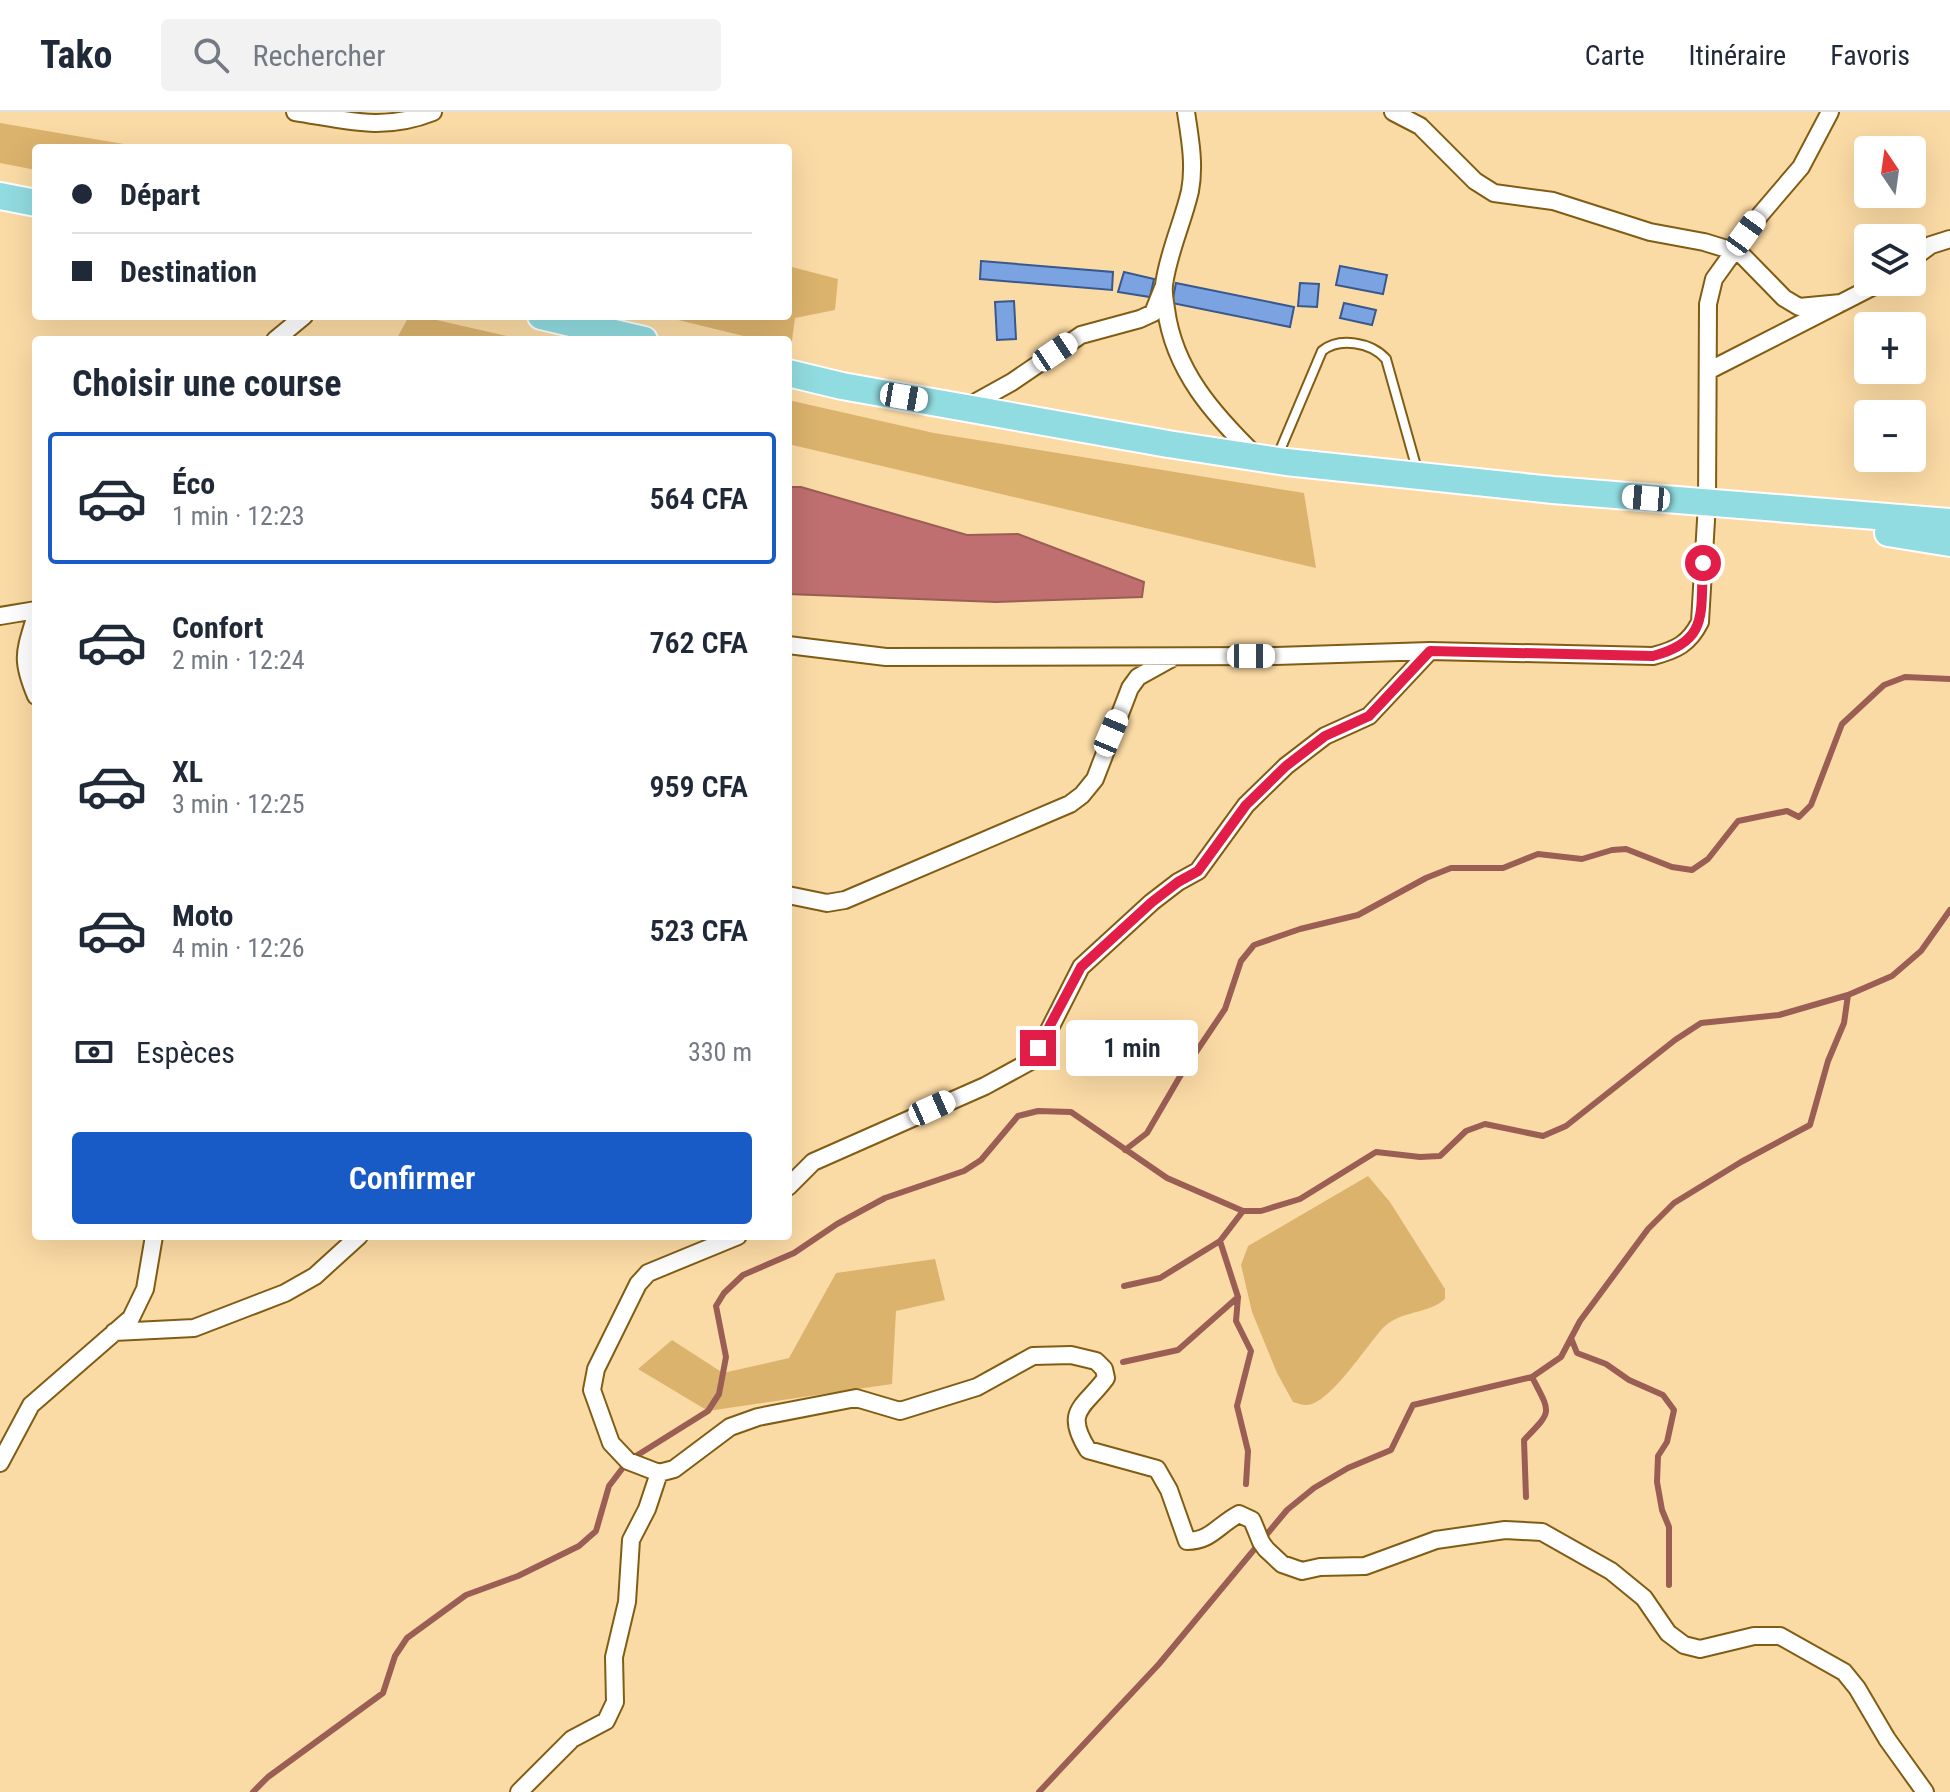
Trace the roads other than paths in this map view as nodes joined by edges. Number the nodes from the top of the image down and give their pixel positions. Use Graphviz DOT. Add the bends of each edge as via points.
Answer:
graph roads {
  1 [pos="295,112"];
  2 [pos="433,112"];
  3 [pos="1186,112"];
  4 [pos="1393,112"];
  5 [pos="1830,112"];
  6 [pos="0,196"];
  7 [pos="32,202"];
  8 [pos="1950,239"];
  9 [pos="1926,249"];
  10 [pos="1733,251"];
  11 [pos="1163,287"];
  12 [pos="1855,296"];
  13 [pos="1841,303"];
  14 [pos="299,320"];
  15 [pos="558,320"];
  16 [pos="280,336"];
  17 [pos="627,336"];
  18 [pos="1708,371"];
  19 [pos="792,374"];
  20 [pos="966,408"];
  21 [pos="1267,459"];
  22 [pos="1420,477"];
  23 [pos="1707,503"];
  24 [pos="1950,522"];
  25 [pos="1950,543"];
  26 [pos="32,612"];
  27 [pos="0,616"];
  28 [pos="32,626"];
  29 [pos="792,645"];
  30 [pos="1430,651"];
  31 [pos="1176,656"];
  32 [pos="32,686"];
  33 [pos="792,896"];
  34 [pos="792,1183"];
  35 [pos="153,1240"];
  36 [pos="355,1240"];
  37 [pos="728,1240"];
  38 [pos="114,1332"];
  39 [pos="0,1463"];
  40 [pos="659,1473"];
  41 [pos="519,1792"];
  42 [pos="1925,1792"];
  1 -- 2 [label="street" via="382,124"];
  3 -- 11 [label="street" via="1191,188"];
  4 -- 10 [label="street" via="1420,126 1494,193 1553,201"];
  5 -- 10 [label="street" via="1801,167"];
  6 -- 7 [label="main road"];
  8 -- 9 [label="street"];
  10 -- 13 [label="street" via="1799,307"];
  10 -- 18 [label="street" via="1714,279 1708,304"];
  11 -- 20 [label="street" via="1153,313 1081,335"];
  11 -- 21 [label="street" via="1168,325 1199,394 1216,417"];
  12 -- 13 [label="street"];
  13 -- 18 [label="street"];
  14 -- 16 [label="street"];
  15 -- 17 [label="main road"];
  18 -- 23 [label="street"];
  19 -- 20 [label="main road"];
  20 -- 21 [label="main road"];
  21 -- 22 [label="main road"];
  21 -- 22 [label="lane" via="1322,351 1339,342 1379,351 1386,359"];
  22 -- 23 [label="main road"];
  23 -- 24 [label="main road"];
  23 -- 25 [label="main road"];
  23 -- 30 [label="street" via="1700,622 1692,638 1675,650 1653,656"];
  26 -- 27 [label="street"];
  28 -- 32 [label="street" via="23,656"];
  29 -- 31 [label="street" via="886,657"];
  30 -- 31 [label="street"];
  30 -- 34 [label="street" via="1369,716 1325,736 1286,766 1246,805 1198,871 1152,902 1081,967 1029,1062 813,1162"];
  31 -- 33 [label="street" via="1138,677 1130,688 1095,779 1070,804 845,900 827,903"];
  35 -- 38 [label="street" via="145,1289 131,1318"];
  36 -- 38 [label="street" via="315,1276 285,1293 194,1328"];
  37 -- 40 [label="street" via="648,1273 596,1369 592,1390 611,1443 628,1461"];
  38 -- 39 [label="street" via="31,1405"];
  40 -- 41 [label="street" via="631,1540 627,1602 614,1657 615,1702 606,1721 572,1739"];
  40 -- 42 [label="street" via="674,1469 730,1427 758,1417 856,1398 900,1411 977,1387 1033,1356 1071,1355 1096,1361 1106,1378 1079,1407 1075,1422 1080,1438 1088,1450 1157,1469 1187,1541 1201,1541 1239,1514 1252,1520 1261,1542 1282,1564 1302,1571 1365,1566 1436,1540 1505,1530 1542,1532 1611,1571 1644,1598 1668,1633 1684,1645 1700,1649 1754,1636 1780,1636 1844,1672"];
}
